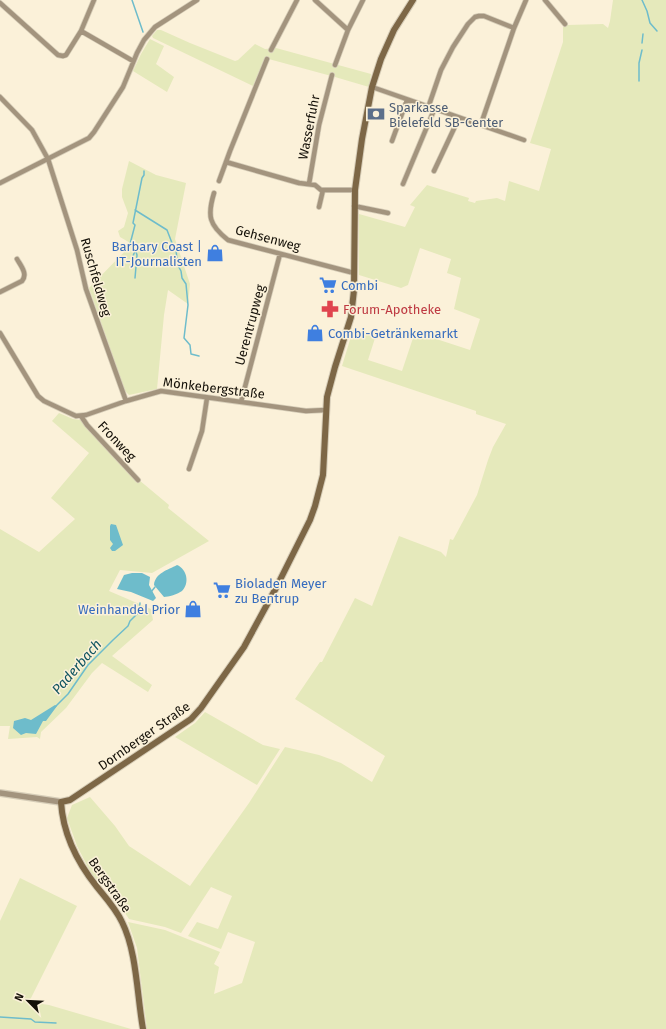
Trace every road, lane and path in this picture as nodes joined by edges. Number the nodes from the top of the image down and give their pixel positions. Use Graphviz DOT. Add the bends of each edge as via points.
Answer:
graph roads {
  1 [pos="94,0"];
  2 [pos="196,0"];
  3 [pos="297,0"];
  4 [pos="315,0"];
  5 [pos="363,0"];
  6 [pos="413,0"];
  7 [pos="526,0"];
  8 [pos="545,0"];
  9 [pos="0,3"];
  10 [pos="565,24"];
  11 [pos="514,28"];
  12 [pos="348,30"];
  13 [pos="81,31"];
  14 [pos="271,50"];
  15 [pos="267,59"];
  16 [pos="133,62"];
  17 [pos="335,64"];
  18 [pos="332,75"];
  19 [pos="372,87"];
  20 [pos="0,97"];
  21 [pos="407,100"];
  22 [pos="428,108"];
  23 [pos="434,110"];
  24 [pos="459,118"];
  25 [pos="482,124"];
  26 [pos="524,140"];
  27 [pos="392,141"];
  28 [pos="48,159"];
  29 [pos="226,162"];
  30 [pos="434,170"];
  31 [pos="219,181"];
  32 [pos="0,183"];
  33 [pos="309,184"];
  34 [pos="403,184"];
  35 [pos="323,190"];
  36 [pos="355,190"];
  37 [pos="214,193"];
  38 [pos="354,206"];
  39 [pos="320,207"];
  40 [pos="388,213"];
  41 [pos="280,254"];
  42 [pos="17,259"];
  43 [pos="354,272"];
  44 [pos="0,292"];
  45 [pos="0,333"];
  46 [pos="207,398"];
  47 [pos="126,401"];
  48 [pos="241,402"];
  49 [pos="326,410"];
  50 [pos="81,416"];
  51 [pos="189,469"];
  52 [pos="138,480"];
  53 [pos="0,793"];
  54 [pos="61,802"];
  55 [pos="142,1029"];
  1 -- 13 [label="street"];
  2 -- 16 [label="street" via="155,27 144,40"];
  3 -- 14 [label="street"];
  4 -- 12 [label="street"];
  5 -- 12 [label="street"];
  6 -- 19 [label="main road, Dornberger Straße" via="389,39"];
  7 -- 11 [label="street"];
  8 -- 10 [label="street"];
  9 -- 13 [label="street" via="58,55 66,55"];
  11 -- 22 [label="street" via="484,16 475,17 459,36 446,59"];
  11 -- 25 [label="street"];
  12 -- 17 [label="street"];
  13 -- 16 [label="street"];
  15 -- 29 [label="street"];
  16 -- 28 [label="street" via="120,92 94,132 83,141"];
  18 -- 33 [label="street, Wasserfuhr" via="319,125"];
  19 -- 21 [label="street"];
  19 -- 36 [label="main road, Dornberger Straße"];
  20 -- 28 [label="street, Ruschfeldweg" via="32,130"];
  21 -- 22 [label="street"];
  21 -- 27 [label="street"];
  22 -- 23 [label="street"];
  23 -- 24 [label="street"];
  23 -- 34 [label="street"];
  24 -- 25 [label="street"];
  24 -- 30 [label="street"];
  25 -- 26 [label="street"];
  28 -- 32 [label="street"];
  28 -- 47 [label="street, Ruschfeldweg" via="77,250 90,303"];
  29 -- 31 [label="street"];
  29 -- 33 [label="street"];
  33 -- 35 [label="street"];
  35 -- 36 [label="street"];
  35 -- 39 [label="street"];
  36 -- 38 [label="main road, Dornberger Straße"];
  37 -- 41 [label="street, Gehsenweg" via="210,217 219,233 235,243"];
  38 -- 40 [label="street"];
  38 -- 43 [label="main road, Dornberger Straße"];
  41 -- 43 [label="street, Gehsenweg"];
  41 -- 48 [label="street, Uerentrupweg"];
  42 -- 44 [label="street" via="25,278"];
  43 -- 49 [label="main road, Dornberger Straße" via="351,320 327,397"];
  45 -- 50 [label="street" via="38,396 76,416"];
  46 -- 47 [label="street, Mönkebergstraße" via="161,391"];
  46 -- 48 [label="street, Mönkebergstraße"];
  46 -- 51 [label="street" via="202,431"];
  47 -- 50 [label="street, Mönkebergstraße"];
  48 -- 49 [label="street, Mönkebergstraße" via="306,411"];
  49 -- 54 [label="main road, Dornberger Straße" via="323,475 310,520 254,630 234,662 191,719 70,800"];
  50 -- 52 [label="street, Fronweg"];
  53 -- 54 [label="street"];
  54 -- 55 [label="main road, Bergstraße" via="64,827 75,853 122,922 132,952"];
}
